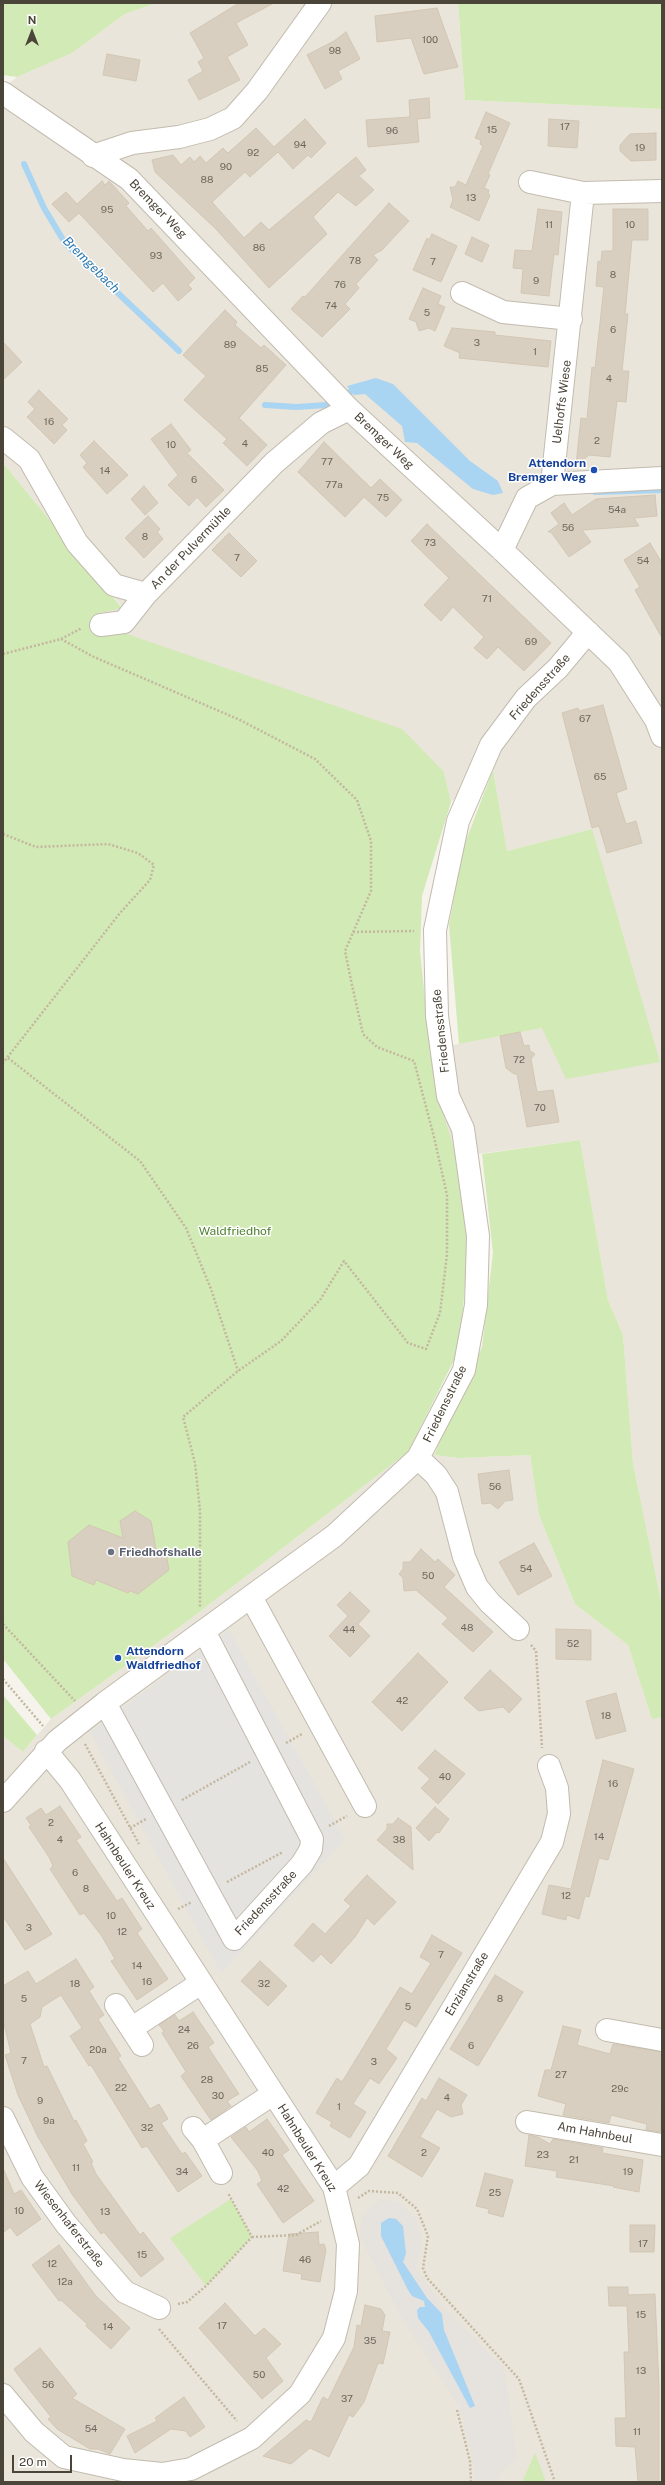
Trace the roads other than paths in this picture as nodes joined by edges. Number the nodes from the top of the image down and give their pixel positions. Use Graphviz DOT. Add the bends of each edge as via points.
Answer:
graph roads {
  1 [pos="320,3"];
  2 [pos="3,93"];
  3 [pos="93,156"];
  4 [pos="530,182"];
  5 [pos="662,191"];
  6 [pos="583,193"];
  7 [pos="462,293"];
  8 [pos="571,319"];
  9 [pos="342,400"];
  10 [pos="3,438"];
  11 [pos="662,478"];
  12 [pos="552,484"];
  13 [pos="502,550"];
  14 [pos="146,594"];
  15 [pos="101,625"];
  16 [pos="588,632"];
  17 [pos="662,736"];
  18 [pos="418,1458"];
  19 [pos="251,1597"];
  20 [pos="518,1629"];
  21 [pos="204,1631"];
  22 [pos="104,1703"];
  23 [pos="52,1746"];
  24 [pos="545,1760"];
  25 [pos="3,1801"];
  26 [pos="365,1806"];
  27 [pos="201,1983"];
  28 [pos="116,2005"];
  29 [pos="607,2030"];
  30 [pos="662,2040"];
  31 [pos="273,2094"];
  32 [pos="3,2118"];
  33 [pos="528,2122"];
  34 [pos="662,2144"];
  35 [pos="221,2173"];
  36 [pos="334,2187"];
  37 [pos="159,2308"];
  38 [pos="3,2395"];
  39 [pos="193,2476"];
  1 -- 3 [label="street" via="257,91 233,118 210,129 179,137 132,143"];
  2 -- 3 [label="street, Bremger Weg"];
  3 -- 9 [label="street, Bremger Weg" via="129,179"];
  4 -- 6 [label="street"];
  5 -- 6 [label="street"];
  6 -- 8 [label="street, Uelhoffs Wiese"];
  7 -- 8 [label="street" via="503,312"];
  8 -- 12 [label="street, Uelhoffs Wiese"];
  9 -- 13 [label="street, Bremger Weg"];
  9 -- 14 [label="street, An der Pulvermühle" via="321,423 274,463"];
  10 -- 14 [label="street, An der Pulvermühle" via="29,459 77,543 114,585"];
  11 -- 12 [label="street"];
  12 -- 13 [label="street" via="528,498"];
  13 -- 16 [label="street, Bremger Weg"];
  14 -- 15 [label="street" via="124,622"];
  16 -- 17 [label="street, Bremger Weg" via="619,662 656,720"];
  16 -- 18 [label="street, Friedensstraße" via="558,668 526,698 491,745 458,821 435,930 437,1016 448,1096 463,1129 478,1236 476,1305 464,1370"];
  18 -- 19 [label="street, Friedensstraße" via="334,1536"];
  18 -- 20 [label="street" via="436,1475 447,1492 464,1557 477,1587"];
  19 -- 21 [label="street, Friedensstraße"];
  19 -- 26 [label="street"];
  21 -- 22 [label="street, Friedensstraße"];
  21 -- 22 [label="street, Friedensstraße" via="311,1837 311,1849 302,1864 234,1939"];
  22 -- 23 [label="street, Friedensstraße"];
  23 -- 25 [label="street, Friedensstraße"];
  23 -- 27 [label="street, Hahnbeuler Kreuz" via="70,1780 170,1917"];
  24 -- 36 [label="street, Enzianstraße" via="557,1788 559,1814 552,1842 359,2166"];
  27 -- 28 [label="street" via="137,2037"];
  27 -- 31 [label="street, Hahnbeuler Kreuz"];
  29 -- 30 [label="street"];
  31 -- 35 [label="street, Hahnbeuler Kreuz" via="198,2134"];
  31 -- 36 [label="street, Hahnbeuler Kreuz"];
  32 -- 37 [label="street, Wiesenhaferstraße" via="32,2177 66,2224 125,2292"];
  33 -- 34 [label="street, Am Hahnbeul"];
  36 -- 39 [label="street, Hahnbeuler Kreuz" via="332,2214 348,2244 346,2291 334,2338 300,2394 252,2438"];
  38 -- 39 [label="street, Hahnbeuler Kreuz" via="34,2432 64,2457 130,2471"];
}
